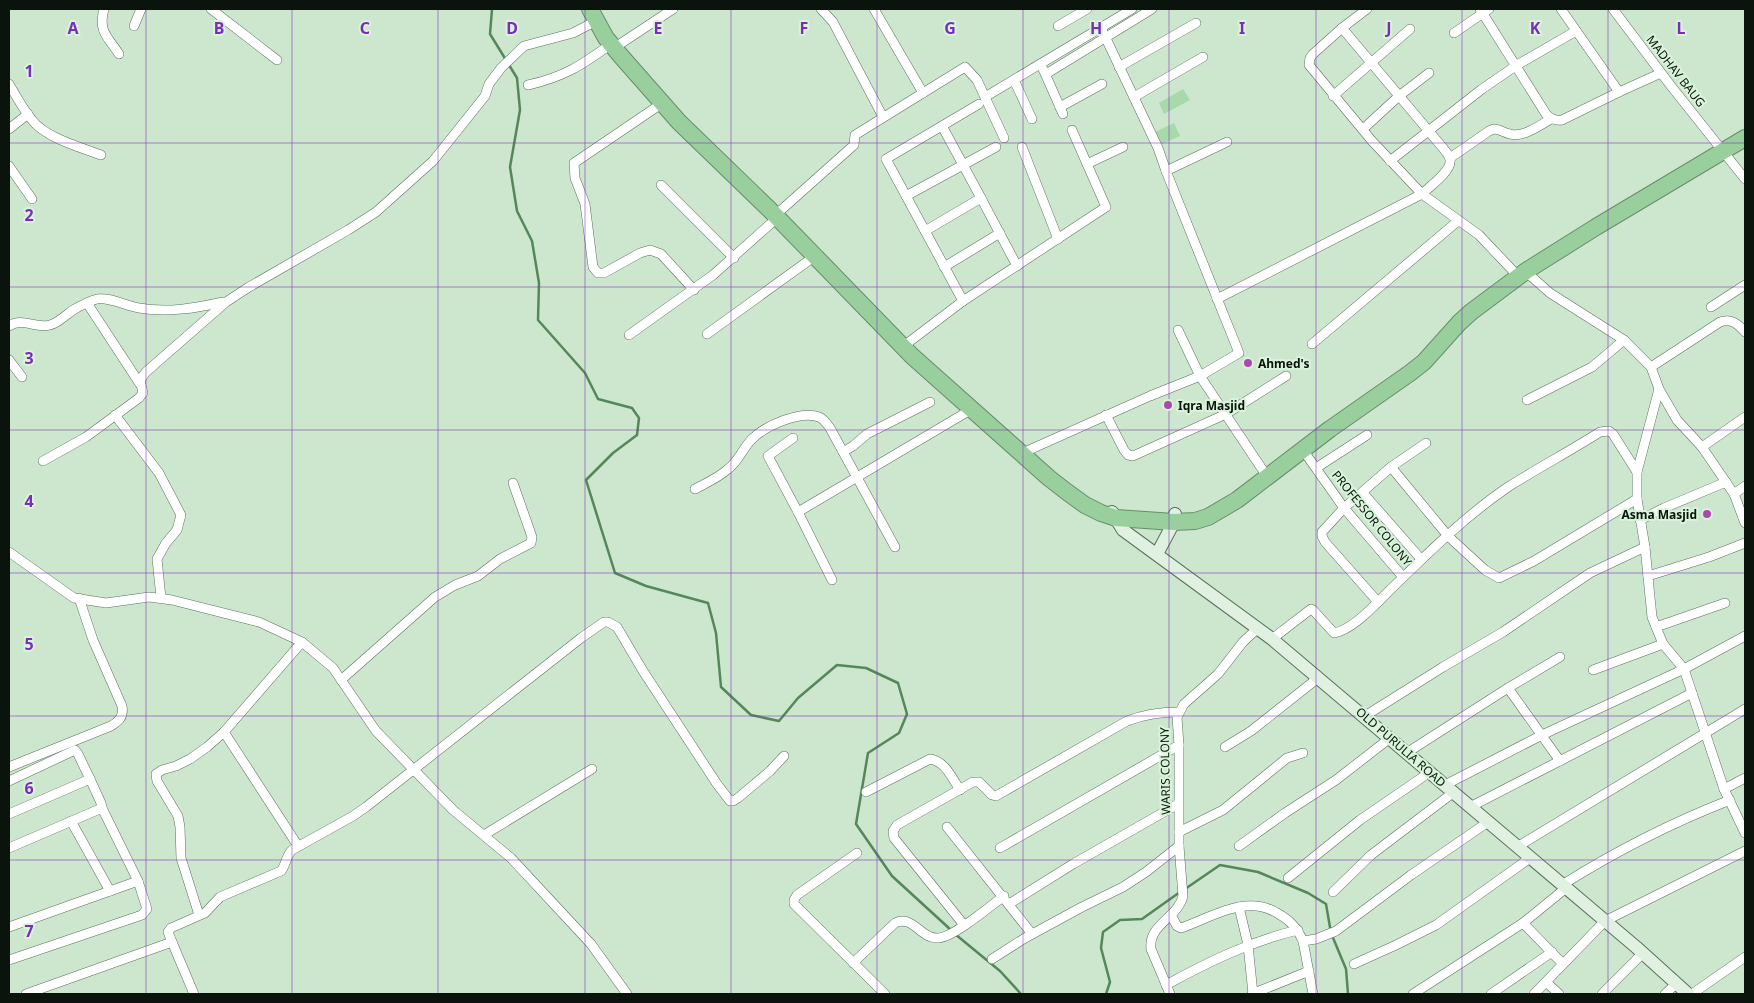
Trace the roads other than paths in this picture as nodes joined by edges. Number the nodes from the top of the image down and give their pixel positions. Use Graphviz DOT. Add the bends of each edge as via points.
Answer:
graph roads {
  1 [pos="104,9"];
  2 [pos="140,9"];
  3 [pos="211,9"];
  4 [pos="673,9"];
  5 [pos="821,9"];
  6 [pos="874,9"];
  7 [pos="1087,9"];
  8 [pos="1152,9"];
  9 [pos="1367,9"];
  10 [pos="1561,9"];
  11 [pos="1613,9"];
  12 [pos="1129,10"];
  13 [pos="1484,10"];
  14 [pos="595,13"];
  15 [pos="1071,13"];
  16 [pos="1117,13"];
  17 [pos="1196,24"];
  18 [pos="134,26"];
  19 [pos="1058,26"];
  20 [pos="1101,28"];
  21 [pos="1342,28"];
  22 [pos="1410,29"];
  23 [pos="1576,31"];
  24 [pos="1454,33"];
  25 [pos="1105,37"];
  26 [pos="616,44"];
  27 [pos="120,54"];
  28 [pos="1203,57"];
  29 [pos="277,60"];
  30 [pos="1372,63"];
  31 [pos="1041,64"];
  32 [pos="1119,66"];
  33 [pos="1517,66"];
  34 [pos="1429,73"];
  35 [pos="1046,74"];
  36 [pos="1661,74"];
  37 [pos="1014,80"];
  38 [pos="9,84"];
  39 [pos="1102,84"];
  40 [pos="528,85"];
  41 [pos="1619,92"];
  42 [pos="923,93"];
  43 [pos="1333,96"];
  44 [pos="1399,96"];
  45 [pos="1134,97"];
  46 [pos="982,101"];
  47 [pos="662,104"];
  48 [pos="28,114"];
  49 [pos="883,117"];
  50 [pos="1032,119"];
  51 [pos="1551,119"];
  52 [pos="942,126"];
  53 [pos="9,129"];
  54 [pos="1362,129"];
  55 [pos="1072,130"];
  56 [pos="1428,130"];
  57 [pos="1745,131"];
  58 [pos="1004,138"];
  59 [pos="1745,138"];
  60 [pos="1228,142"];
  61 [pos="1123,146"];
  62 [pos="996,147"];
  63 [pos="1022,147"];
  64 [pos="1721,149"];
  65 [pos="101,155"];
  66 [pos="1450,158"];
  67 [pos="1390,161"];
  68 [pos="963,164"];
  69 [pos="1087,164"];
  70 [pos="9,166"];
  71 [pos="1166,171"];
  72 [pos="1745,179"];
  73 [pos="661,185"];
  74 [pos="1422,194"];
  75 [pos="906,196"];
  76 [pos="981,198"];
  77 [pos="32,199"];
  78 [pos="778,214"];
  79 [pos="1458,221"];
  80 [pos="925,231"];
  81 [pos="1000,233"];
  82 [pos="1058,239"];
  83 [pos="815,256"];
  84 [pos="734,258"];
  85 [pos="1017,266"];
  86 [pos="944,267"];
  87 [pos="1521,271"];
  88 [pos="1745,285"];
  89 [pos="694,290"];
  90 [pos="1217,299"];
  91 [pos="963,301"];
  92 [pos="226,302"];
  93 [pos="87,303"];
  94 [pos="1711,307"];
  95 [pos="9,326"];
  96 [pos="1178,330"];
  97 [pos="1745,332"];
  98 [pos="707,334"];
  99 [pos="629,335"];
  100 [pos="1624,340"];
  101 [pos="909,342"];
  102 [pos="1312,344"];
  103 [pos="9,360"];
  104 [pos="1651,367"];
  105 [pos="1200,376"];
  106 [pos="1286,376"];
  107 [pos="22,377"];
  108 [pos="140,384"];
  109 [pos="1659,389"];
  110 [pos="1526,400"];
  111 [pos="930,402"];
  112 [pos="972,409"];
  113 [pos="1226,414"];
  114 [pos="115,415"];
  115 [pos="1106,415"];
  116 [pos="1745,417"];
  117 [pos="1367,435"];
  118 [pos="793,438"];
  119 [pos="1426,443"];
  120 [pos="1702,447"];
  121 [pos="1029,450"];
  122 [pos="1303,450"];
  123 [pos="843,452"];
  124 [pos="43,461"];
  125 [pos="1391,467"];
  126 [pos="1316,468"];
  127 [pos="1264,472"];
  128 [pos="1637,472"];
  129 [pos="856,478"];
  130 [pos="1726,482"];
  131 [pos="513,483"];
  132 [pos="1745,486"];
  133 [pos="695,489"];
  134 [pos="1362,493"];
  135 [pos="1734,494"];
  136 [pos="1637,500"];
  137 [pos="1344,508"];
  138 [pos="798,512"];
  139 [pos="1113,513"];
  140 [pos="1175,518"];
  141 [pos="1640,520"];
  142 [pos="1745,523"];
  143 [pos="1448,536"];
  144 [pos="1745,543"];
  145 [pos="896,547"];
  146 [pos="1645,547"];
  147 [pos="9,552"];
  148 [pos="1157,554"];
  149 [pos="1420,559"];
  150 [pos="1404,576"];
  151 [pos="1648,576"];
  152 [pos="832,580"];
  153 [pos="79,598"];
  154 [pos="161,598"];
  155 [pos="1378,602"];
  156 [pos="1726,603"];
  157 [pos="1656,627"];
  158 [pos="1258,628"];
  159 [pos="1745,636"];
  160 [pos="1272,639"];
  161 [pos="302,642"];
  162 [pos="1663,644"];
  163 [pos="1560,657"];
  164 [pos="1684,669"];
  165 [pos="1592,670"];
  166 [pos="1318,678"];
  167 [pos="341,680"];
  168 [pos="1508,688"];
  169 [pos="1692,693"];
  170 [pos="1745,710"];
  171 [pos="1179,712"];
  172 [pos="1366,716"];
  173 [pos="224,732"];
  174 [pos="1706,732"];
  175 [pos="1542,735"];
  176 [pos="1390,738"];
  177 [pos="1179,745"];
  178 [pos="1225,747"];
  179 [pos="1408,752"];
  180 [pos="1303,753"];
  181 [pos="784,756"];
  182 [pos="1560,761"];
  183 [pos="9,767"];
  184 [pos="414,769"];
  185 [pos="592,769"];
  186 [pos="1430,772"];
  187 [pos="1745,778"];
  188 [pos="90,779"];
  189 [pos="9,781"];
  190 [pos="1450,789"];
  191 [pos="1724,789"];
  192 [pos="960,790"];
  193 [pos="866,792"];
  194 [pos="1730,800"];
  195 [pos="1178,804"];
  196 [pos="1470,807"];
  197 [pos="102,808"];
  198 [pos="9,814"];
  199 [pos="71,820"];
  200 [pos="1488,822"];
  201 [pos="947,827"];
  202 [pos="1179,832"];
  203 [pos="1745,832"];
  204 [pos="484,836"];
  205 [pos="298,846"];
  206 [pos="1179,846"];
  207 [pos="1240,846"];
  208 [pos="1517,847"];
  209 [pos="9,848"];
  210 [pos="1000,848"];
  211 [pos="1745,851"];
  212 [pos="857,853"];
  213 [pos="1530,858"];
  214 [pos="1288,878"];
  215 [pos="138,881"];
  216 [pos="1564,886"];
  217 [pos="110,891"];
  218 [pos="1333,892"];
  219 [pos="1007,900"];
  220 [pos="1239,907"];
  221 [pos="199,915"];
  222 [pos="1171,915"];
  223 [pos="1605,921"];
  224 [pos="1522,923"];
  225 [pos="9,927"];
  226 [pos="961,927"];
  227 [pos="1298,930"];
  228 [pos="1032,934"];
  229 [pos="1303,940"];
  230 [pos="172,942"];
  231 [pos="1248,945"];
  232 [pos="1552,952"];
  233 [pos="1644,953"];
  234 [pos="1745,957"];
  235 [pos="992,959"];
  236 [pos="9,960"];
  237 [pos="853,963"];
  238 [pos="1354,964"];
  239 [pos="1564,964"];
  240 [pos="1308,971"];
  241 [pos="1546,982"];
  242 [pos="1676,984"];
  243 [pos="1168,992"];
  244 [pos="26,994"];
  245 [pos="194,994"];
  246 [pos="627,994"];
  247 [pos="885,994"];
  248 [pos="1253,994"];
  249 [pos="1313,994"];
  250 [pos="1413,994"];
  251 [pos="1491,994"];
  252 [pos="1534,994"];
  253 [pos="1559,994"];
  254 [pos="1602,994"];
  255 [pos="1664,994"];
  256 [pos="1690,994"];
  1 -- 27 [label="street" via="101,26"];
  2 -- 18 [label="street"];
  3 -- 29 [label="street"];
  4 -- 26 [label="street"];
  5 -- 49 [label="street" via="833,22"];
  6 -- 42 [label="street"];
  7 -- 15 [label="street"];
  8 -- 25 [label="street"];
  9 -- 21 [label="street"];
  10 -- 23 [label="street"];
  11 -- 36 [label="street, MADHAV BAUG"];
  12 -- 16 [label="street"];
  13 -- 24 [label="street"];
  13 -- 33 [label="street"];
  14 -- 26 [label="highway"];
  14 -- 92 [label="street" via="574,33 524,46 489,84 485,96 433,161 376,212"];
  15 -- 19 [label="street"];
  16 -- 20 [label="street"];
  17 -- 32 [label="street"];
  20 -- 25 [label="street"];
  20 -- 31 [label="street"];
  21 -- 30 [label="street"];
  21 -- 43 [label="street" via="1309,61 1311,69"];
  22 -- 30 [label="street"];
  23 -- 33 [label="street"];
  23 -- 41 [label="street"];
  25 -- 32 [label="street"];
  25 -- 35 [label="street"];
  26 -- 40 [label="street" via="562,75"];
  26 -- 47 [label="highway"];
  26 -- 78 [label="highway"];
  28 -- 45 [label="street"];
  30 -- 43 [label="street"];
  30 -- 44 [label="street"];
  31 -- 35 [label="street"];
  31 -- 37 [label="street"];
  32 -- 45 [label="street"];
  33 -- 51 [label="street"];
  33 -- 56 [label="street"];
  34 -- 44 [label="street"];
  35 -- 39 [label="street" via="1062,111"];
  36 -- 41 [label="street"];
  36 -- 64 [label="street, MADHAV BAUG"];
  37 -- 46 [label="street"];
  37 -- 50 [label="street"];
  38 -- 48 [label="street"];
  41 -- 51 [label="street" via="1562,120"];
  42 -- 46 [label="street" via="964,68 977,80"];
  42 -- 49 [label="street"];
  43 -- 54 [label="street"];
  44 -- 54 [label="street"];
  44 -- 56 [label="street"];
  45 -- 71 [label="street"];
  46 -- 52 [label="street"];
  46 -- 58 [label="street"];
  47 -- 78 [label="highway"];
  47 -- 89 [label="street" via="574,163 574,178 585,204 595,271 604,273 650,250 661,254"];
  48 -- 53 [label="street"];
  48 -- 65 [label="street" via="51,134"];
  49 -- 78 [label="street" via="855,135 854,146"];
  51 -- 66 [label="street" via="1517,134 1498,129 1488,131"];
  52 -- 68 [label="street"];
  52 -- 75 [label="street" via="886,159"];
  54 -- 67 [label="street"];
  55 -- 69 [label="street"];
  56 -- 66 [label="street"];
  56 -- 67 [label="street"];
  57 -- 64 [label="highway"];
  59 -- 64 [label="highway"];
  60 -- 71 [label="street"];
  61 -- 69 [label="street"];
  62 -- 68 [label="street"];
  63 -- 82 [label="street"];
  64 -- 72 [label="street, MADHAV BAUG"];
  64 -- 87 [label="highway"];
  66 -- 74 [label="street" via="1447,170"];
  67 -- 74 [label="street"];
  68 -- 75 [label="street"];
  68 -- 76 [label="street"];
  69 -- 82 [label="street" via="1106,207"];
  70 -- 77 [label="street"];
  71 -- 90 [label="street"];
  73 -- 84 [label="street"];
  74 -- 79 [label="street"];
  74 -- 90 [label="street"];
  75 -- 80 [label="street"];
  76 -- 80 [label="street"];
  76 -- 81 [label="street"];
  78 -- 83 [label="highway"];
  78 -- 84 [label="street"];
  78 -- 101 [label="highway"];
  79 -- 87 [label="street"];
  79 -- 102 [label="street"];
  80 -- 86 [label="street"];
  81 -- 85 [label="street"];
  81 -- 86 [label="street"];
  82 -- 85 [label="street"];
  83 -- 98 [label="street"];
  83 -- 112 [label="highway" via="912,356"];
  84 -- 89 [label="street"];
  85 -- 91 [label="street"];
  86 -- 91 [label="street"];
  87 -- 100 [label="street"];
  87 -- 122 [label="highway" via="1470,312 1424,362"];
  87 -- 127 [label="highway" via="1466,308 1410,365"];
  88 -- 94 [label="street"];
  89 -- 99 [label="street"];
  90 -- 105 [label="street" via="1239,353"];
  91 -- 101 [label="street"];
  92 -- 93 [label="street" via="160,310 137,308 106,299"];
  92 -- 108 [label="street" via="146,372"];
  93 -- 95 [label="street" via="52,325 20,322"];
  93 -- 108 [label="street"];
  96 -- 105 [label="street"];
  97 -- 104 [label="street" via="1728,320 1720,322"];
  100 -- 104 [label="street"];
  100 -- 110 [label="street" via="1592,367"];
  101 -- 121 [label="highway"];
  103 -- 107 [label="street"];
  104 -- 109 [label="street"];
  105 -- 113 [label="street"];
  105 -- 115 [label="street"];
  106 -- 113 [label="street"];
  108 -- 114 [label="street" via="142,396"];
  109 -- 120 [label="street" via="1677,420"];
  109 -- 128 [label="street"];
  111 -- 123 [label="street" via="867,434"];
  112 -- 129 [label="street"];
  112 -- 139 [label="highway" via="1066,492 1101,513"];
  113 -- 115 [label="street" via="1133,456 1124,450"];
  113 -- 127 [label="street"];
  114 -- 124 [label="street" via="86,437"];
  114 -- 154 [label="street" via="159,473 181,515 177,530 158,559"];
  115 -- 121 [label="street"];
  116 -- 120 [label="street"];
  117 -- 126 [label="street"];
  118 -- 138 [label="street" via="768,456"];
  119 -- 125 [label="street"];
  120 -- 130 [label="street"];
  121 -- 139 [label="highway" via="1072,488"];
  122 -- 126 [label="street, PROFESSOR COLONY"];
  122 -- 140 [label="highway" via="1237,500 1208,517 1195,521"];
  123 -- 129 [label="street"];
  123 -- 133 [label="street" via="822,419 793,417 756,435 728,470"];
  125 -- 134 [label="street"];
  125 -- 143 [label="street"];
  126 -- 137 [label="street, PROFESSOR COLONY"];
  127 -- 140 [label="highway" via="1215,507"];
  128 -- 136 [label="street"];
  128 -- 143 [label="street" via="1613,434 1610,431 1600,432 1508,488"];
  129 -- 138 [label="street"];
  129 -- 145 [label="street"];
  130 -- 135 [label="street"];
  130 -- 141 [label="street"];
  131 -- 167 [label="street" via="532,537 531,543 435,598"];
  132 -- 135 [label="street"];
  134 -- 137 [label="street"];
  134 -- 149 [label="street"];
  135 -- 142 [label="street"];
  136 -- 141 [label="street"];
  136 -- 143 [label="street" via="1500,578 1485,570"];
  137 -- 150 [label="street, PROFESSOR COLONY"];
  137 -- 155 [label="street" via="1325,528 1322,536"];
  138 -- 152 [label="street"];
  139 -- 140 [label="highway" via="1148,513"];
  139 -- 148 [label="main road, OLD PURULIA ROAD" via="1123,530"];
  140 -- 148 [label="main road"];
  141 -- 146 [label="street"];
  143 -- 149 [label="street"];
  144 -- 151 [label="street"];
  146 -- 151 [label="street"];
  146 -- 172 [label="street" via="1590,573 1503,632"];
  147 -- 153 [label="street" via="74,598"];
  148 -- 158 [label="main road, OLD PURULIA ROAD"];
  149 -- 150 [label="street"];
  150 -- 155 [label="street"];
  151 -- 157 [label="street"];
  153 -- 154 [label="street" via="106,602"];
  153 -- 183 [label="street" via="93,640 122,706 122,717 110,726"];
  154 -- 161 [label="street" via="259,622"];
  155 -- 160 [label="street" via="1336,634 1311,610"];
  156 -- 157 [label="street"];
  157 -- 162 [label="street"];
  158 -- 160 [label="main road, OLD PURULIA ROAD"];
  158 -- 171 [label="street, WARIS COLONY"];
  159 -- 164 [label="street"];
  160 -- 166 [label="main road, OLD PURULIA ROAD"];
  161 -- 167 [label="street" via="333,668"];
  161 -- 173 [label="street"];
  162 -- 164 [label="street"];
  162 -- 165 [label="street"];
  163 -- 168 [label="street"];
  164 -- 169 [label="street"];
  164 -- 175 [label="street"];
  166 -- 172 [label="main road, OLD PURULIA ROAD"];
  166 -- 178 [label="street" via="1251,731"];
  167 -- 184 [label="street" via="376,731"];
  168 -- 175 [label="street"];
  168 -- 179 [label="street"];
  169 -- 174 [label="street"];
  169 -- 182 [label="street"];
  170 -- 174 [label="street"];
  171 -- 177 [label="street, WARIS COLONY"];
  171 -- 192 [label="street" via="1142,715 1127,721 996,796 977,781"];
  172 -- 176 [label="main road, OLD PURULIA ROAD"];
  173 -- 205 [label="street"];
  173 -- 221 [label="street" via="198,755 157,772 156,777 178,816 181,858"];
  174 -- 191 [label="street"];
  174 -- 208 [label="street"];
  175 -- 182 [label="street"];
  175 -- 190 [label="street"];
  176 -- 179 [label="main road, OLD PURULIA ROAD"];
  176 -- 207 [label="street" via="1336,780"];
  177 -- 195 [label="street, WARIS COLONY"];
  177 -- 210 [label="street"];
  179 -- 186 [label="main road, OLD PURULIA ROAD"];
  180 -- 202 [label="street" via="1288,758 1223,810"];
  181 -- 184 [label="street" via="738,798 730,801 617,627 608,622 581,638"];
  182 -- 196 [label="street"];
  184 -- 204 [label="street" via="453,810"];
  184 -- 205 [label="street" via="353,816"];
  185 -- 204 [label="street"];
  186 -- 190 [label="main road, OLD PURULIA ROAD"];
  186 -- 214 [label="street" via="1360,820"];
  187 -- 191 [label="street"];
  188 -- 189 [label="street" via="75,750"];
  188 -- 197 [label="street"];
  188 -- 198 [label="street"];
  190 -- 196 [label="main road, OLD PURULIA ROAD"];
  190 -- 218 [label="street" via="1371,855"];
  191 -- 194 [label="street"];
  192 -- 193 [label="street" via="944,766 930,759"];
  192 -- 226 [label="street" via="898,825 893,834"];
  194 -- 203 [label="street"];
  194 -- 216 [label="street" via="1626,847"];
  195 -- 202 [label="street, WARIS COLONY"];
  195 -- 219 [label="street"];
  196 -- 200 [label="main road, OLD PURULIA ROAD"];
  197 -- 199 [label="street"];
  197 -- 215 [label="street"];
  199 -- 209 [label="street"];
  199 -- 217 [label="street"];
  200 -- 208 [label="main road, OLD PURULIA ROAD"];
  200 -- 229 [label="street" via="1336,931 1324,937"];
  201 -- 219 [label="street"];
  202 -- 206 [label="street, WARIS COLONY"];
  204 -- 246 [label="street" via="511,858 591,944"];
  205 -- 221 [label="street" via="289,853 280,871 220,897"];
  206 -- 222 [label="street, WARIS COLONY" via="1183,896 1181,904"];
  206 -- 228 [label="street" via="1123,887"];
  208 -- 213 [label="main road, OLD PURULIA ROAD"];
  211 -- 223 [label="street"];
  212 -- 237 [label="street" via="798,895 793,902"];
  213 -- 216 [label="main road, OLD PURULIA ROAD"];
  213 -- 238 [label="street" via="1436,924"];
  215 -- 217 [label="street"];
  215 -- 236 [label="street" via="146,906 142,915"];
  216 -- 223 [label="main road, OLD PURULIA ROAD"];
  216 -- 224 [label="street"];
  217 -- 225 [label="street"];
  219 -- 226 [label="street"];
  219 -- 228 [label="street"];
  220 -- 222 [label="street" via="1181,928 1176,926"];
  220 -- 227 [label="street" via="1265,906 1289,920"];
  220 -- 231 [label="street"];
  221 -- 230 [label="street" via="171,928 168,932"];
  222 -- 243 [label="street" via="1155,930 1150,943"];
  223 -- 233 [label="main road, OLD PURULIA ROAD"];
  223 -- 239 [label="street"];
  224 -- 232 [label="street"];
  224 -- 250 [label="street"];
  226 -- 237 [label="street" via="946,936 930,937 908,921 900,920"];
  227 -- 229 [label="street"];
  227 -- 231 [label="street"];
  228 -- 235 [label="street"];
  229 -- 240 [label="street"];
  230 -- 244 [label="street"];
  230 -- 245 [label="street"];
  231 -- 243 [label="street" via="1206,964"];
  231 -- 248 [label="street"];
  232 -- 239 [label="street"];
  232 -- 251 [label="street"];
  233 -- 242 [label="main road, OLD PURULIA ROAD"];
  233 -- 254 [label="street"];
  234 -- 256 [label="street"];
  237 -- 247 [label="street"];
  239 -- 241 [label="street"];
  240 -- 248 [label="street"];
  240 -- 249 [label="street"];
  241 -- 252 [label="street"];
  241 -- 253 [label="street"];
  242 -- 255 [label="street"];
  242 -- 256 [label="main road, OLD PURULIA ROAD"];
}
